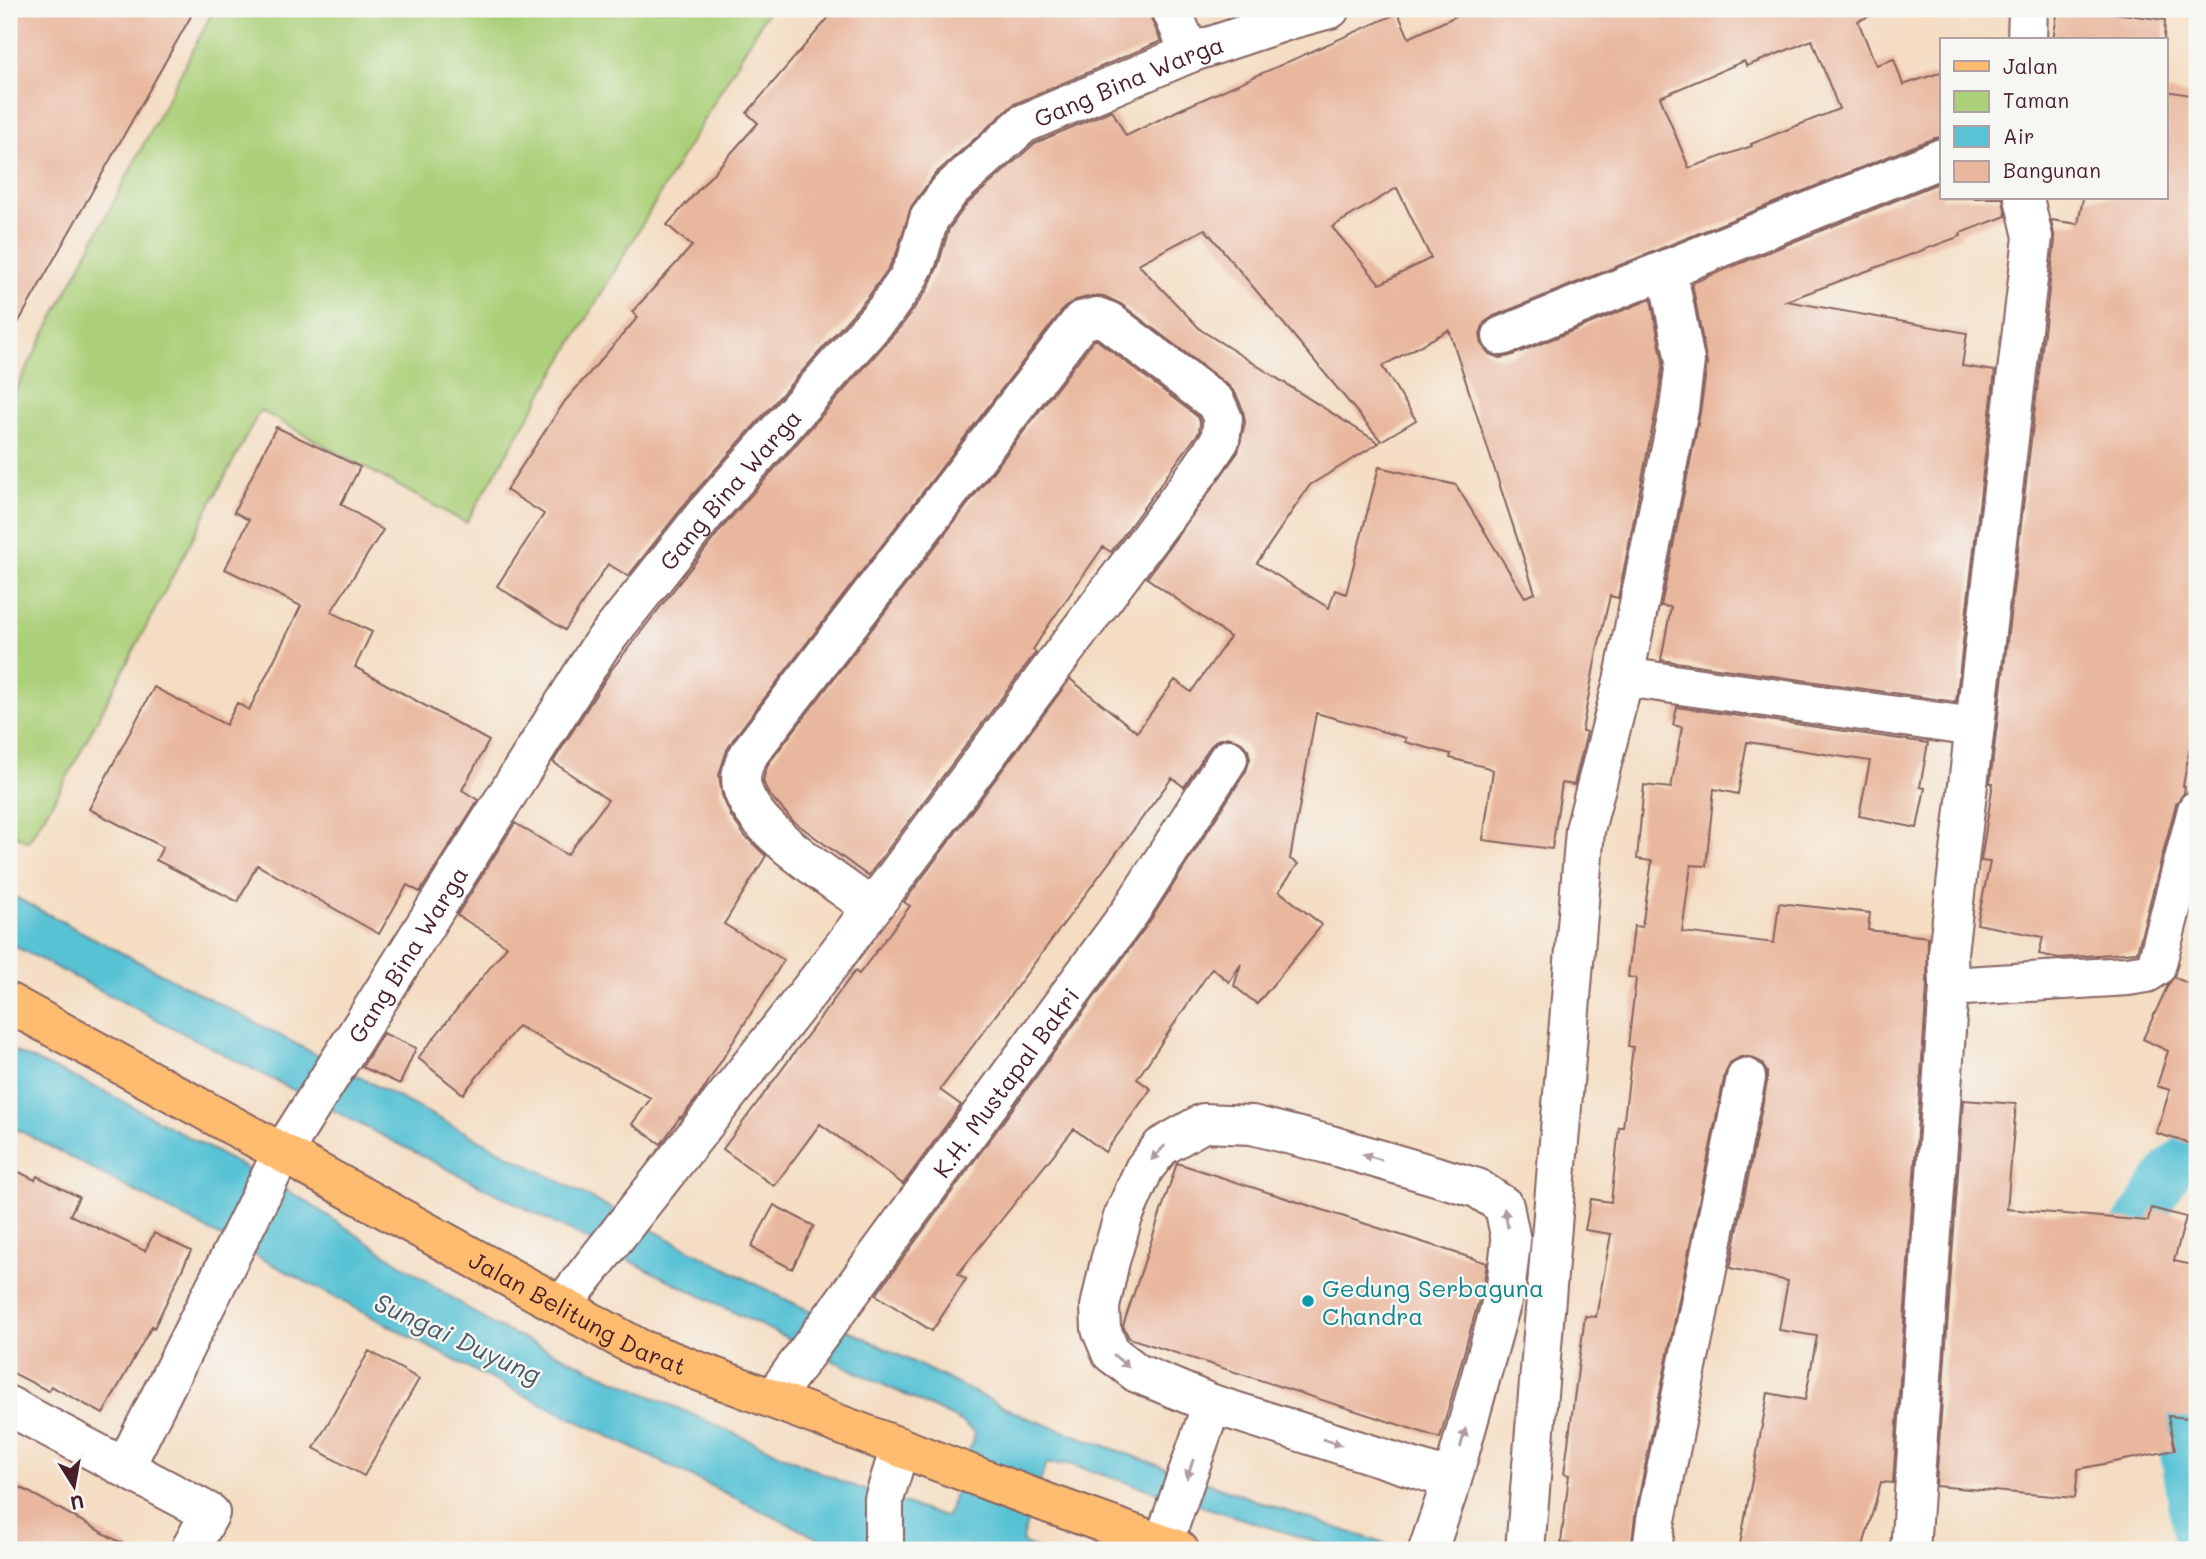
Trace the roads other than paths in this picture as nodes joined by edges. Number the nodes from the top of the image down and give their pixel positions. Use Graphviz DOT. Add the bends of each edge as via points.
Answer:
graph roads {
  1 [pos="1171,9"];
  2 [pos="1330,9"];
  3 [pos="2028,9"];
  4 [pos="2027,38"];
  5 [pos="1190,53"];
  6 [pos="1940,159"];
  7 [pos="2024,200"];
  8 [pos="1667,270"];
  9 [pos="1502,336"];
  10 [pos="1625,677"];
  11 [pos="1974,727"];
  12 [pos="1228,759"];
  13 [pos="2197,810"];
  14 [pos="872,908"];
  15 [pos="1949,987"];
  16 [pos="9,1003"];
  17 [pos="1746,1078"];
  18 [pos="282,1153"];
  19 [pos="562,1305"];
  20 [pos="773,1398"];
  21 [pos="1212,1404"];
  22 [pos="9,1406"];
  23 [pos="913,1452"];
  24 [pos="125,1467"];
  25 [pos="1452,1480"];
  26 [pos="1173,1549"];
  27 [pos="190,1550"];
  28 [pos="884,1550"];
  29 [pos="1428,1550"];
  30 [pos="1525,1550"];
  31 [pos="1652,1550"];
  32 [pos="1910,1550"];
  1 -- 5 [label="street"];
  2 -- 5 [label="street, Gang Bina Warga"];
  3 -- 4 [label="street"];
  5 -- 18 [label="street, Gang Bina Warga" via="1023,124 950,190 929,219 907,280 885,311 705,514 599,648"];
  6 -- 8 [label="street"];
  7 -- 11 [label="street" via="2033,237"];
  8 -- 9 [label="street"];
  8 -- 10 [label="street" via="1685,361"];
  10 -- 11 [label="street"];
  10 -- 30 [label="street" via="1585,830"];
  11 -- 15 [label="street" via="1948,953"];
  12 -- 20 [label="street, K.H. Mustapal Bakri" via="1130,912"];
  13 -- 15 [label="street" via="2156,967 2129,976"];
  14 -- 14 [label="street" via="759,819 745,799 742,767 1081,321 1097,317 1108,321 1216,403 1223,419 1220,440"];
  14 -- 19 [label="street"];
  15 -- 32 [label="street"];
  16 -- 18 [label="main road, Jalan Belitung Darat"];
  17 -- 31 [label="street"];
  18 -- 19 [label="main road, Jalan Belitung Darat"];
  18 -- 24 [label="street, Gang Bina Warga"];
  19 -- 20 [label="main road, Jalan Belitung Darat" via="640,1349"];
  20 -- 23 [label="main road, Jalan Belitung Darat"];
  21 -- 25 [label="street, one-way"];
  25 -- 21 [label="street, one-way" via="1506,1286 1511,1241 1504,1206 1477,1188 1252,1125 1203,1123 1161,1147 1144,1169 1123,1217 1100,1307 1101,1329 1111,1353 1137,1373"];
  21 -- 26 [label="street, one-way"];
  22 -- 24 [label="street"];
  23 -- 26 [label="main road, Jalan Belitung Darat"];
  23 -- 28 [label="street" via="884,1499"];
  24 -- 27 [label="street" via="210,1513"];
  25 -- 29 [label="street"];
}
